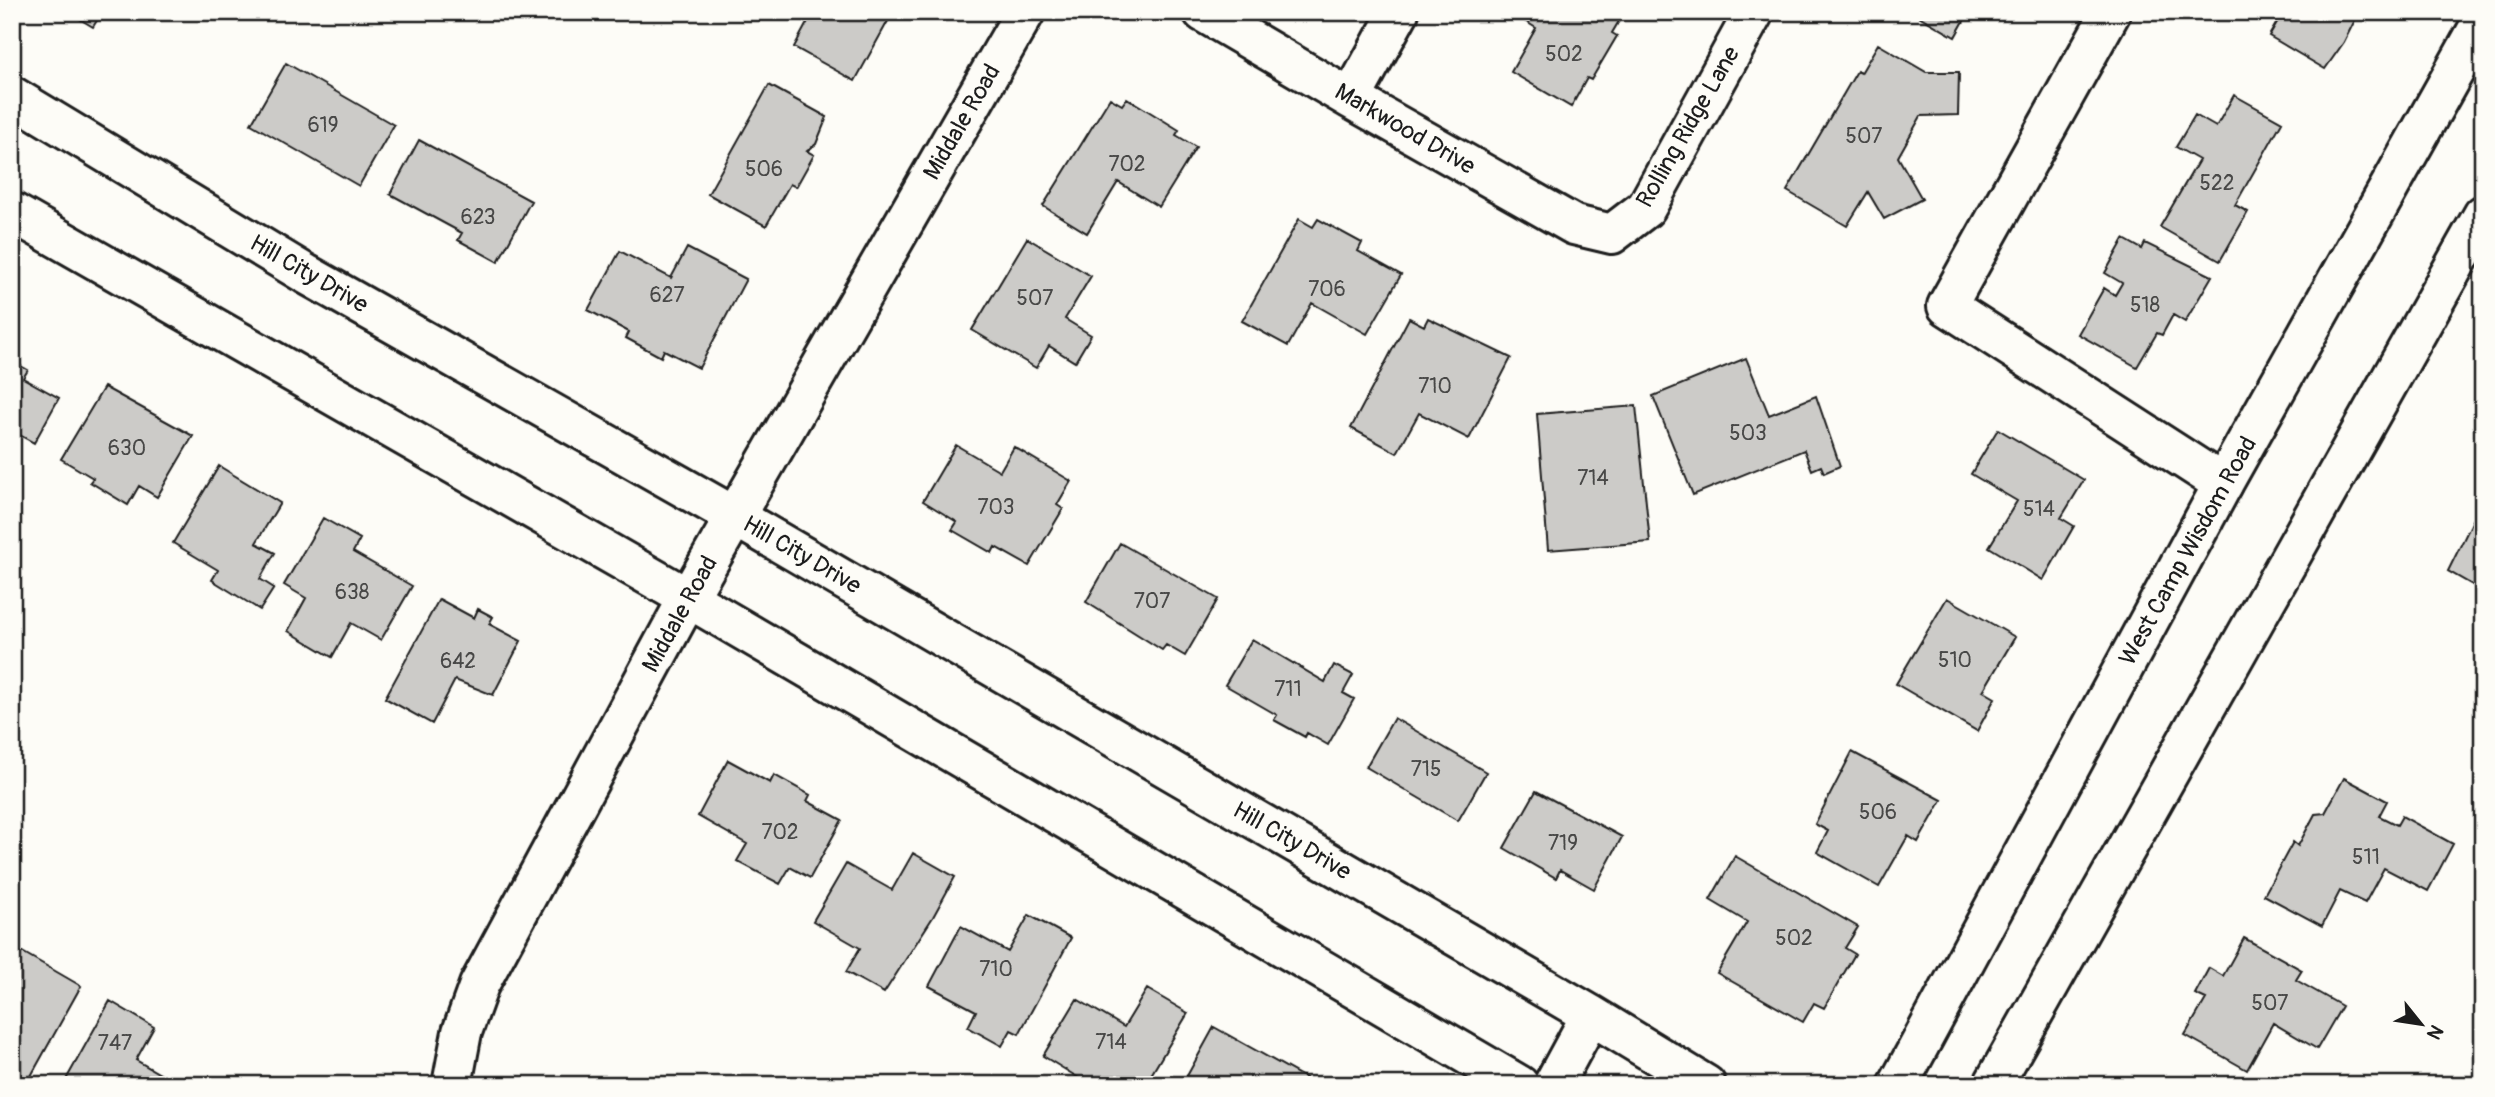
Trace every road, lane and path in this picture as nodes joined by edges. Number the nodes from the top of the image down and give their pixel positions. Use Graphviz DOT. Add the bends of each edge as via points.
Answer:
graph roads {
  1 [pos="1025,12"];
  2 [pos="1203,12"];
  3 [pos="1399,12"];
  4 [pos="1754,12"];
  5 [pos="2111,12"];
  6 [pos="2483,20"];
  7 [pos="12,96"];
  8 [pos="1350,99"];
  9 [pos="12,212"];
  10 [pos="2483,215"];
  11 [pos="1612,234"];
  12 [pos="2223,484"];
  13 [pos="734,516"];
  14 [pos="688,598"];
  15 [pos="1591,1015"];
  16 [pos="452,1085"];
  17 [pos="1520,1085"];
  18 [pos="1553,1085"];
  19 [pos="1706,1085"];
  20 [pos="1898,1085"];
  21 [pos="1993,1085"];
  1 -- 13 [label="street, Middale Road"];
  2 -- 8 [label="street, Markwood Drive"];
  3 -- 8 [label="street"];
  4 -- 11 [label="street, Rolling Ridge Lane" via="1646,208"];
  5 -- 12 [label="street" via="1947,306"];
  6 -- 12 [label="street, West Camp Wisdom Road"];
  7 -- 13 [label="street, Hill City Drive" via="306,274"];
  8 -- 11 [label="street, Markwood Drive" via="1574,225"];
  9 -- 14 [label="street"];
  10 -- 21 [label="street"];
  12 -- 20 [label="street, West Camp Wisdom Road"];
  13 -- 14 [label="street, Middale Road"];
  13 -- 15 [label="street, Hill City Drive"];
  14 -- 16 [label="street, Middale Road" via="479,985 462,1032"];
  14 -- 17 [label="street"];
  15 -- 18 [label="street"];
  15 -- 19 [label="street, Hill City Drive"];
}
